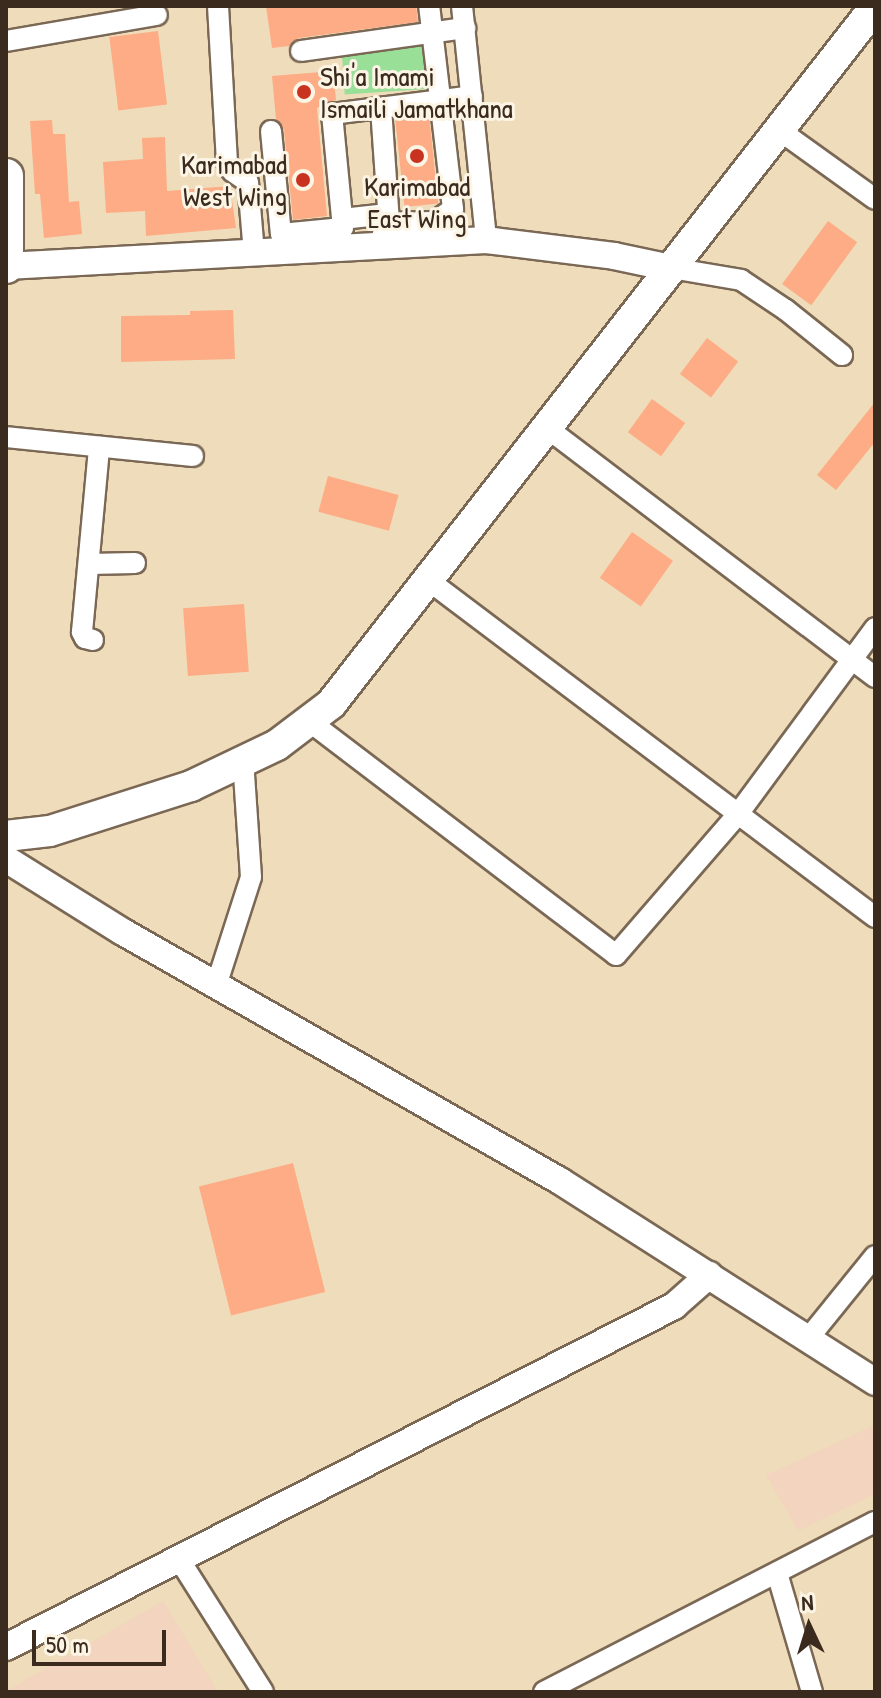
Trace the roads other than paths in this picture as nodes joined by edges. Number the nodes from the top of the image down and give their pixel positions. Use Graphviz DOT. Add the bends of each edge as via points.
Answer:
graph roads {
  1 [pos="218,6"];
  2 [pos="429,6"];
  3 [pos="462,6"];
  4 [pos="875,7"];
  5 [pos="157,15"];
  6 [pos="465,28"];
  7 [pos="432,32"];
  8 [pos="6,41"];
  9 [pos="301,51"];
  10 [pos="472,96"];
  11 [pos="441,100"];
  12 [pos="381,108"];
  13 [pos="779,130"];
  14 [pos="271,131"];
  15 [pos="6,176"];
  16 [pos="875,199"];
  17 [pos="343,224"];
  18 [pos="381,233"];
  19 [pos="486,240"];
  20 [pos="254,253"];
  21 [pos="6,266"];
  22 [pos="671,268"];
  23 [pos="842,355"];
  24 [pos="547,428"];
  25 [pos="6,437"];
  26 [pos="99,447"];
  27 [pos="193,456"];
  28 [pos="135,563"];
  29 [pos="89,564"];
  30 [pos="428,580"];
  31 [pos="875,628"];
  32 [pos="93,640"];
  33 [pos="852,659"];
  34 [pos="875,677"];
  35 [pos="309,721"];
  36 [pos="243,761"];
  37 [pos="738,814"];
  38 [pos="6,836"];
  39 [pos="6,859"];
  40 [pos="875,917"];
  41 [pos="216,986"];
  42 [pos="875,1256"];
  43 [pos="709,1275"];
  44 [pos="807,1340"];
  45 [pos="875,1382"];
  46 [pos="875,1522"];
  47 [pos="179,1559"];
  48 [pos="777,1573"];
  49 [pos="6,1647"];
  50 [pos="263,1692"];
  51 [pos="544,1692"];
  52 [pos="812,1692"];
  1 -- 20 [label="street" via="227,162 248,182"];
  2 -- 7 [label="street"];
  3 -- 6 [label="street"];
  4 -- 13 [label="main road"];
  5 -- 8 [label="street"];
  6 -- 7 [label="street"];
  6 -- 10 [label="street"];
  7 -- 9 [label="street"];
  7 -- 11 [label="street"];
  10 -- 11 [label="street"];
  10 -- 19 [label="street"];
  11 -- 12 [label="street"];
  11 -- 18 [label="street" via="453,209 434,222"];
  12 -- 17 [label="street" via="332,114"];
  12 -- 18 [label="street"];
  13 -- 16 [label="street"];
  13 -- 22 [label="main road"];
  14 -- 17 [label="street" via="281,234"];
  15 -- 21 [label="main road"];
  17 -- 18 [label="street"];
  17 -- 18 [label="street" via="357,233"];
  18 -- 19 [label="street"];
  18 -- 20 [label="street"];
  19 -- 22 [label="street"];
  20 -- 21 [label="street"];
  22 -- 23 [label="street" via="741,280"];
  22 -- 24 [label="main road"];
  24 -- 30 [label="main road"];
  24 -- 33 [label="street"];
  25 -- 26 [label="street"];
  26 -- 27 [label="street"];
  26 -- 29 [label="street"];
  28 -- 29 [label="street"];
  29 -- 32 [label="street" via="82,632"];
  30 -- 35 [label="main road" via="331,704"];
  30 -- 37 [label="street"];
  31 -- 33 [label="street"];
  33 -- 34 [label="street"];
  33 -- 37 [label="street"];
  35 -- 36 [label="main road"];
  35 -- 37 [label="street" via="616,955"];
  36 -- 38 [label="main road" via="191,786 64,827"];
  36 -- 41 [label="street" via="251,877"];
  37 -- 40 [label="street"];
  39 -- 41 [label="street"];
  41 -- 43 [label="street" via="560,1181"];
  42 -- 44 [label="street"];
  43 -- 44 [label="street"];
  43 -- 47 [label="street" via="674,1306"];
  44 -- 45 [label="street"];
  46 -- 48 [label="street"];
  47 -- 49 [label="street"];
  47 -- 50 [label="street"];
  48 -- 51 [label="street"];
  48 -- 52 [label="street"];
}
